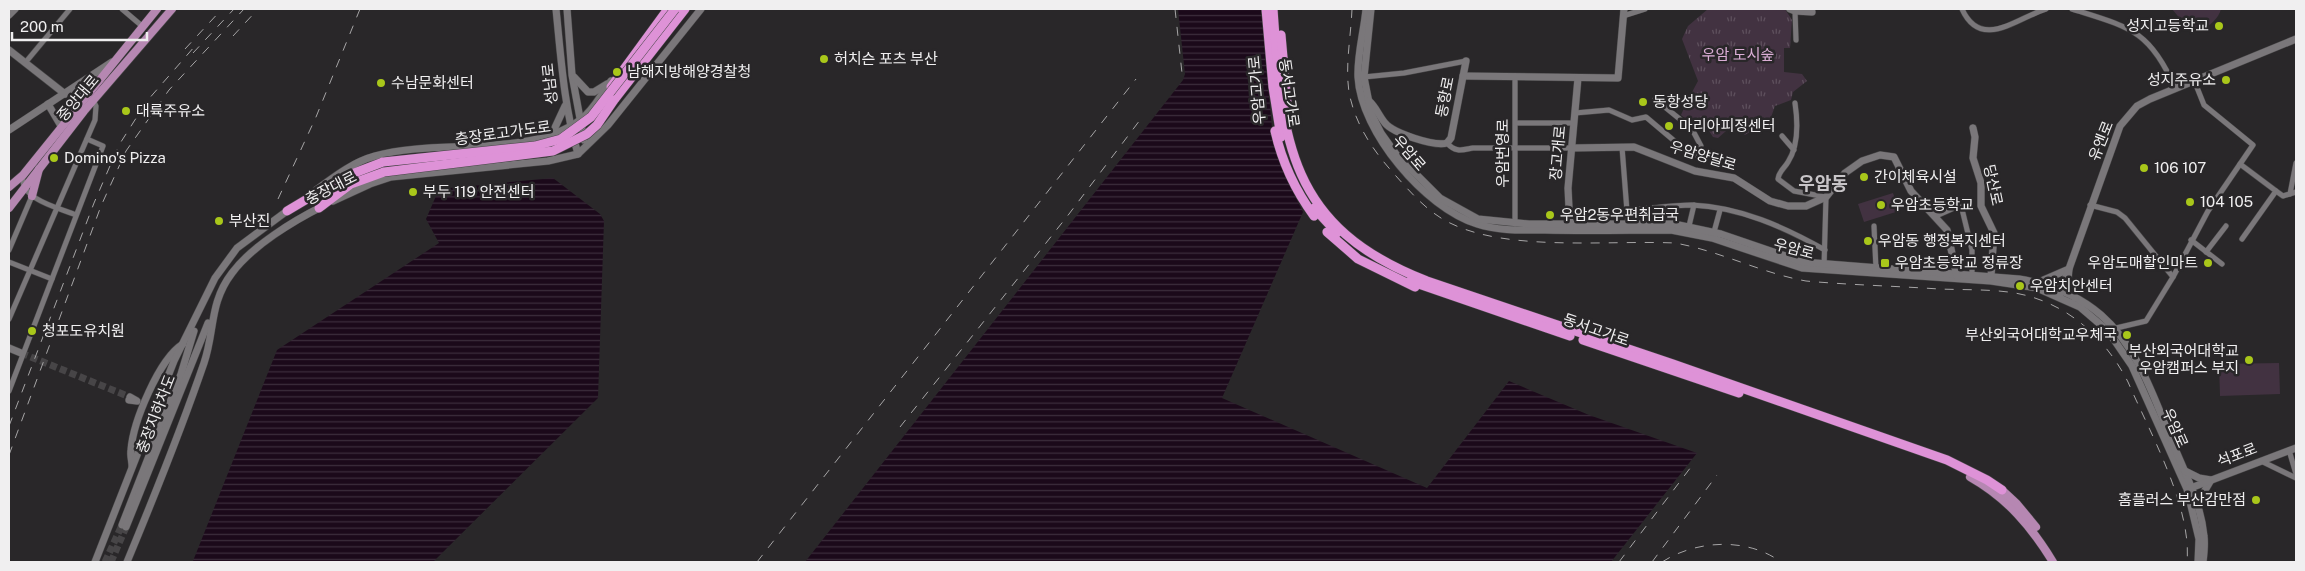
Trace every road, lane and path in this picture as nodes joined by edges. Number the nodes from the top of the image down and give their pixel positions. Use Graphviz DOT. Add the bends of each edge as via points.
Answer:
graph roads {
  1 [pos="14,9"];
  2 [pos="70,9"];
  3 [pos="122,9"];
  4 [pos="157,9"];
  5 [pos="172,9"];
  6 [pos="556,9"];
  7 [pos="567,9"];
  8 [pos="667,9"];
  9 [pos="675,9"];
  10 [pos="686,9"];
  11 [pos="701,9"];
  12 [pos="1265,9"];
  13 [pos="1273,9"];
  14 [pos="1279,9"];
  15 [pos="1366,9"];
  16 [pos="1371,9"];
  17 [pos="1644,9"];
  18 [pos="1962,9"];
  19 [pos="2046,9"];
  20 [pos="2072,9"];
  21 [pos="1793,10"];
  22 [pos="1623,12"];
  23 [pos="1812,12"];
  24 [pos="9,15"];
  25 [pos="142,26"];
  26 [pos="2296,39"];
  27 [pos="1796,40"];
  28 [pos="9,50"];
  29 [pos="1466,61"];
  30 [pos="112,62"];
  31 [pos="25,63"];
  32 [pos="572,75"];
  33 [pos="1463,76"];
  34 [pos="1515,76"];
  35 [pos="1364,77"];
  36 [pos="1578,78"];
  37 [pos="2194,80"];
  38 [pos="610,83"];
  39 [pos="2175,88"];
  40 [pos="65,94"];
  41 [pos="87,94"];
  42 [pos="1655,99"];
  43 [pos="94,100"];
  44 [pos="1368,100"];
  45 [pos="604,101"];
  46 [pos="1795,103"];
  47 [pos="48,104"];
  48 [pos="566,104"];
  49 [pos="1576,113"];
  50 [pos="579,121"];
  51 [pos="1516,123"];
  52 [pos="1574,123"];
  53 [pos="61,126"];
  54 [pos="570,126"];
  55 [pos="1972,128"];
  56 [pos="9,130"];
  57 [pos="552,134"];
  58 [pos="1782,136"];
  59 [pos="87,139"];
  60 [pos="1448,143"];
  61 [pos="586,148"];
  62 [pos="1516,148"];
  63 [pos="1572,148"];
  64 [pos="1622,148"];
  65 [pos="1794,150"];
  66 [pos="578,154"];
  67 [pos="2296,163"];
  68 [pos="2240,164"];
  69 [pos="39,167"];
  70 [pos="383,167"];
  71 [pos="23,175"];
  72 [pos="9,187"];
  73 [pos="24,188"];
  74 [pos="2276,191"];
  75 [pos="2296,192"];
  76 [pos="2290,194"];
  77 [pos="32,196"];
  78 [pos="1826,197"];
  79 [pos="1694,205"];
  80 [pos="2090,205"];
  81 [pos="56,207"];
  82 [pos="9,208"];
  83 [pos="319,208"];
  84 [pos="1627,210"];
  85 [pos="1720,210"];
  86 [pos="287,211"];
  87 [pos="76,214"];
  88 [pos="1936,216"];
  89 [pos="1628,224"];
  90 [pos="1515,226"];
  91 [pos="1688,226"];
  92 [pos="1874,226"];
  93 [pos="2226,226"];
  94 [pos="1570,227"];
  95 [pos="1714,232"];
  96 [pos="2242,239"];
  97 [pos="2191,240"];
  98 [pos="9,250"];
  99 [pos="1825,250"];
  100 [pos="2206,252"];
  101 [pos="9,262"];
  102 [pos="2222,264"];
  103 [pos="1824,268"];
  104 [pos="1876,269"];
  105 [pos="2069,269"];
  106 [pos="29,270"];
  107 [pos="1972,274"];
  108 [pos="1957,276"];
  109 [pos="1991,276"];
  110 [pos="2173,277"];
  111 [pos="52,279"];
  112 [pos="1427,281"];
  113 [pos="2039,282"];
  114 [pos="2060,294"];
  115 [pos="2075,298"];
  116 [pos="201,309"];
  117 [pos="213,312"];
  118 [pos="9,318"];
  119 [pos="2111,330"];
  120 [pos="183,344"];
  121 [pos="9,348"];
  122 [pos="9,353"];
  123 [pos="21,355"];
  124 [pos="9,391"];
  125 [pos="130,399"];
  126 [pos="140,402"];
  127 [pos="2293,449"];
  128 [pos="2260,461"];
  129 [pos="132,467"];
  130 [pos="2185,470"];
  131 [pos="2296,474"];
  132 [pos="1970,476"];
  133 [pos="2296,478"];
  134 [pos="2211,480"];
  135 [pos="2190,488"];
  136 [pos="2002,490"];
  137 [pos="2197,504"];
  138 [pos="95,562"];
  139 [pos="127,562"];
  140 [pos="2053,562"];
  141 [pos="2059,562"];
  142 [pos="2198,562"];
  143 [pos="2203,562"];
  1 -- 24 [label="main road"];
  2 -- 31 [label="street"];
  3 -- 25 [label="street"];
  4 -- 25 [label="main road, 중앙대로"];
  5 -- 43 [label="main road, 중앙대로"];
  6 -- 48 [label="main road, 성남로"];
  7 -- 32 [label="main road, 성남로"];
  8 -- 38 [label="main road, 충장대로"];
  8 -- 45 [label="highway, bridge" via="616,78"];
  9 -- 45 [label="highway, 충장로고가도로, bridge"];
  10 -- 70 [label="highway, 충장로고가도로, bridge" via="614,100 580,134 558,146"];
  11 -- 61 [label="main road, 충장대로"];
  12 -- 132 [label="highway, 동서고가로" via="1277,120 1293,174 1324,220 1355,249 1400,277 1442,293 1932,459"];
  13 -- 112 [label="highway, 동서고가로" via="1282,109 1289,143 1305,182 1328,216 1359,245 1386,263"];
  14 -- 112 [label="highway, 우암고가로" via="1288,113 1304,174 1321,200 1354,237"];
  15 -- 90 [label="main road, 우암로" via="1358,77 1364,109 1379,138 1397,162 1437,202 1477,224"];
  16 -- 35 [label="main road, 우암로"];
  17 -- 22 [label="street"];
  18 -- 19 [label="street" via="1978,28 1995,30"];
  20 -- 39 [label="street" via="2141,35 2166,67"];
  21 -- 23 [label="main road"];
  21 -- 27 [label="street"];
  22 -- 36 [label="main road" via="1618,78"];
  25 -- 30 [label="main road, 중앙대로"];
  26 -- 37 [label="main road, 유엔로"];
  28 -- 31 [label="main road"];
  29 -- 33 [label="main road, 동항로"];
  29 -- 35 [label="street, 동항로"];
  30 -- 40 [label="main road"];
  30 -- 41 [label="main road, 중앙대로"];
  31 -- 40 [label="main road"];
  32 -- 38 [label="main road" via="588,92"];
  32 -- 50 [label="main road, 성남로"];
  33 -- 34 [label="main road"];
  33 -- 60 [label="main road, 동항로"];
  34 -- 36 [label="main road"];
  34 -- 51 [label="street, 우암번영로"];
  35 -- 44 [label="main road, 우암로"];
  36 -- 49 [label="main road, 장고개로"];
  37 -- 39 [label="main road, 유엔로"];
  37 -- 68 [label="street" via="2204,105 2253,145"];
  38 -- 50 [label="main road, 충장대로"];
  39 -- 80 [label="main road, 유엔로" via="2137,106 2120,126"];
  40 -- 41 [label="main road" via="79,91"];
  40 -- 47 [label="main road"];
  41 -- 43 [label="street"];
  41 -- 53 [label="main road, 중앙대로"];
  42 -- 49 [label="street" via="1692,129 1701,146 1697,155 1691,155 1648,118 1632,120 1609,110"];
  43 -- 59 [label="street" via="95,120"];
  43 -- 69 [label="main road, 중앙대로"];
  44 -- 60 [label="main road" via="1386,125 1436,145"];
  44 -- 90 [label="main road, 우암로" via="1381,132 1396,154 1440,198 1478,219"];
  45 -- 70 [label="highway, 충장로고가도로, bridge" via="582,126 551,142"];
  46 -- 65 [label="street"];
  47 -- 53 [label="main road"];
  47 -- 56 [label="main road"];
  48 -- 54 [label="main road, 성남로"];
  48 -- 57 [label="main road"];
  49 -- 52 [label="main road, 장고개로"];
  50 -- 54 [label="main road, 충장대로"];
  50 -- 61 [label="main road, 성남로"];
  51 -- 52 [label="street"];
  51 -- 62 [label="street, 우암번영로"];
  52 -- 63 [label="main road, 장고개로"];
  53 -- 71 [label="main road, 중앙대로"];
  54 -- 57 [label="main road, 충장대로"];
  54 -- 66 [label="main road, 성남로"];
  55 -- 109 [label="main road, 당산로" via="1975,137 1973,158 1981,183 1981,206 1994,233"];
  57 -- 86 [label="main road, 충장대로" via="529,140 414,148 374,156 342,170"];
  58 -- 65 [label="street"];
  59 -- 81 [label="street"];
  59 -- 87 [label="street" via="102,146"];
  60 -- 62 [label="street" via="1462,152 1473,148"];
  61 -- 66 [label="main road, 충장대로"];
  62 -- 63 [label="street"];
  62 -- 90 [label="street, 우암번영로"];
  63 -- 64 [label="main road, 우암양달로"];
  63 -- 94 [label="main road, 장고개로" via="1568,188"];
  64 -- 78 [label="main road, 우암양달로" via="1634,147 1695,170 1734,178 1770,201 1788,206 1806,206"];
  64 -- 84 [label="street"];
  65 -- 78 [label="street" via="1778,179 1794,191"];
  66 -- 83 [label="main road, 충장대로" via="548,161 391,177"];
  67 -- 76 [label="street"];
  68 -- 74 [label="street"];
  68 -- 97 [label="street"];
  69 -- 73 [label="main road, 중앙대로"];
  69 -- 77 [label="main road"];
  70 -- 83 [label="highway, 충장로고가도로" via="351,184"];
  70 -- 86 [label="highway, 충장로고가도로" via="344,177"];
  71 -- 72 [label="main road, 중앙대로"];
  71 -- 73 [label="street"];
  73 -- 77 [label="street"];
  73 -- 82 [label="main road, 중앙대로"];
  74 -- 76 [label="street" via="2283,196"];
  74 -- 96 [label="street"];
  75 -- 76 [label="street"];
  77 -- 81 [label="street"];
  77 -- 98 [label="street"];
  78 -- 88 [label="main road, 우암양달로" via="1846,173 1862,162 1880,155 1894,157 1911,191"];
  78 -- 99 [label="street"];
  79 -- 84 [label="street"];
  79 -- 85 [label="street"];
  79 -- 91 [label="street"];
  80 -- 105 [label="main road, 유엔로"];
  80 -- 110 [label="street" via="2117,212 2125,218"];
  81 -- 87 [label="street"];
  81 -- 106 [label="street"];
  83 -- 117 [label="main road, 충장대로" via="269,239 245,259 224,284"];
  84 -- 89 [label="street"];
  85 -- 95 [label="street"];
  85 -- 99 [label="street" via="1768,221"];
  86 -- 116 [label="main road, 충장대로" via="237,248 215,278"];
  87 -- 111 [label="street"];
  88 -- 107 [label="street" via="1962,205 1971,241"];
  88 -- 108 [label="main road" via="1947,230"];
  89 -- 91 [label="main road, 우암로"];
  89 -- 94 [label="main road, 우암로"];
  90 -- 94 [label="main road, 우암로"];
  91 -- 95 [label="main road, 우암로"];
  92 -- 104 [label="street"];
  93 -- 100 [label="street"];
  94 -- 103 [label="main road, 우암로" via="1688,232 1802,268"];
  95 -- 103 [label="main road, 우암로"];
  97 -- 100 [label="street"];
  97 -- 110 [label="street"];
  99 -- 103 [label="street"];
  100 -- 102 [label="street"];
  101 -- 106 [label="street"];
  103 -- 104 [label="main road, 우암로"];
  103 -- 108 [label="main road, 우암로"];
  104 -- 108 [label="main road, 우암로"];
  105 -- 113 [label="main road"];
  105 -- 114 [label="main road, 유엔로"];
  105 -- 115 [label="main road" via="2068,280"];
  106 -- 111 [label="street"];
  106 -- 118 [label="street"];
  107 -- 108 [label="main road, 우암로"];
  107 -- 109 [label="main road, 우암로"];
  108 -- 114 [label="main road, 우암로"];
  109 -- 113 [label="main road, 우암로"];
  110 -- 119 [label="street" via="2146,321"];
  111 -- 123 [label="street"];
  112 -- 136 [label="highway, 동서고가로" via="1947,460"];
  113 -- 114 [label="main road, 우암로"];
  114 -- 115 [label="main road, 우암로"];
  114 -- 119 [label="main road, 우암로"];
  115 -- 119 [label="main road, 우암로" via="2100,314"];
  116 -- 117 [label="main road, 충장지하차도" via="181,374 124,526"];
  116 -- 120 [label="main road, 충장대로"];
  117 -- 139 [label="main road, 충장대로" via="204,361"];
  119 -- 130 [label="main road, 우암로" via="2138,363"];
  119 -- 135 [label="main road, 우암로" via="2132,366"];
  120 -- 126 [label="main road" via="166,359"];
  120 -- 129 [label="main road, 충장대로"];
  121 -- 123 [label="main road"];
  122 -- 123 [label="main road"];
  123 -- 124 [label="street"];
  125 -- 126 [label="main road"];
  126 -- 129 [label="main road" via="131,450"];
  127 -- 128 [label="main road, 석포로"];
  127 -- 131 [label="street"];
  128 -- 133 [label="street"];
  128 -- 134 [label="main road, 석포로"];
  129 -- 138 [label="main road, 충장대로"];
  130 -- 134 [label="main road"];
  130 -- 135 [label="main road, 우암로"];
  132 -- 140 [label="main road, 동서고가로" via="2014,509 2034,531"];
  134 -- 135 [label="main road, 석포로"];
  134 -- 137 [label="main road"];
  135 -- 137 [label="main road, 우암로"];
  135 -- 142 [label="main road, 우암로" via="2199,539"];
  136 -- 141 [label="main road, 동서고가로" via="2030,518"];
  137 -- 143 [label="main road, 우암로" via="2204,535"];
}
